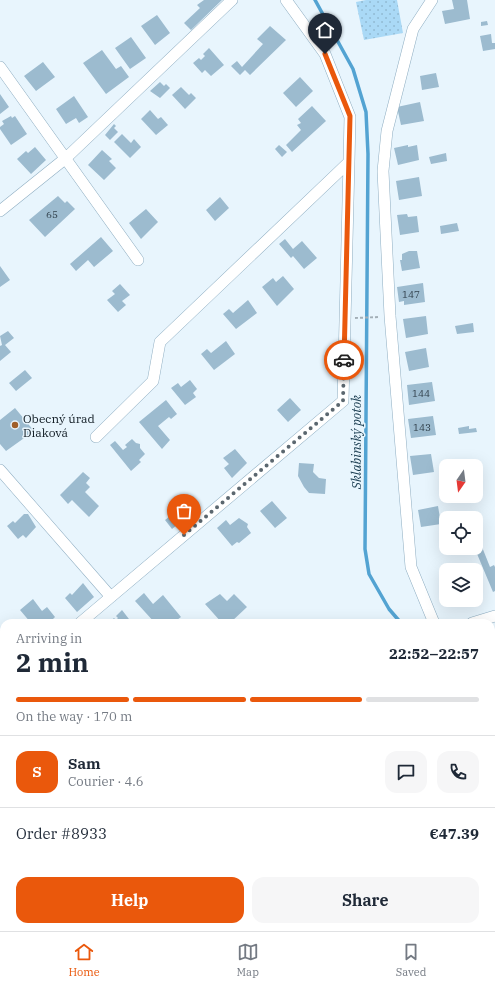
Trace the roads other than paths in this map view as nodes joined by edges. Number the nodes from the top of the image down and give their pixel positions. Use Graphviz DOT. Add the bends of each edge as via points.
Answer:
graph roads {
  1 [pos="232,0"];
  2 [pos="286,0"];
  3 [pos="432,0"];
  4 [pos="0,67"];
  5 [pos="66,158"];
  6 [pos="349,162"];
  7 [pos="0,211"];
  8 [pos="138,260"];
  9 [pos="96,437"];
  10 [pos="0,470"];
  11 [pos="111,597"];
  12 [pos="495,616"];
  13 [pos="85,619"];
  14 [pos="432,619"];
  15 [pos="485,619"];
  1 -- 5 [label="street"];
  2 -- 6 [label="street" via="325,54 350,116"];
  3 -- 14 [label="street" via="413,29 387,131 383,171 390,316 411,567"];
  4 -- 5 [label="street"];
  5 -- 7 [label="street"];
  5 -- 8 [label="street"];
  6 -- 9 [label="street" via="160,342 153,381"];
  6 -- 11 [label="street" via="343,401"];
  10 -- 11 [label="street"];
  11 -- 13 [label="street"];
  12 -- 15 [label="street"];
}
